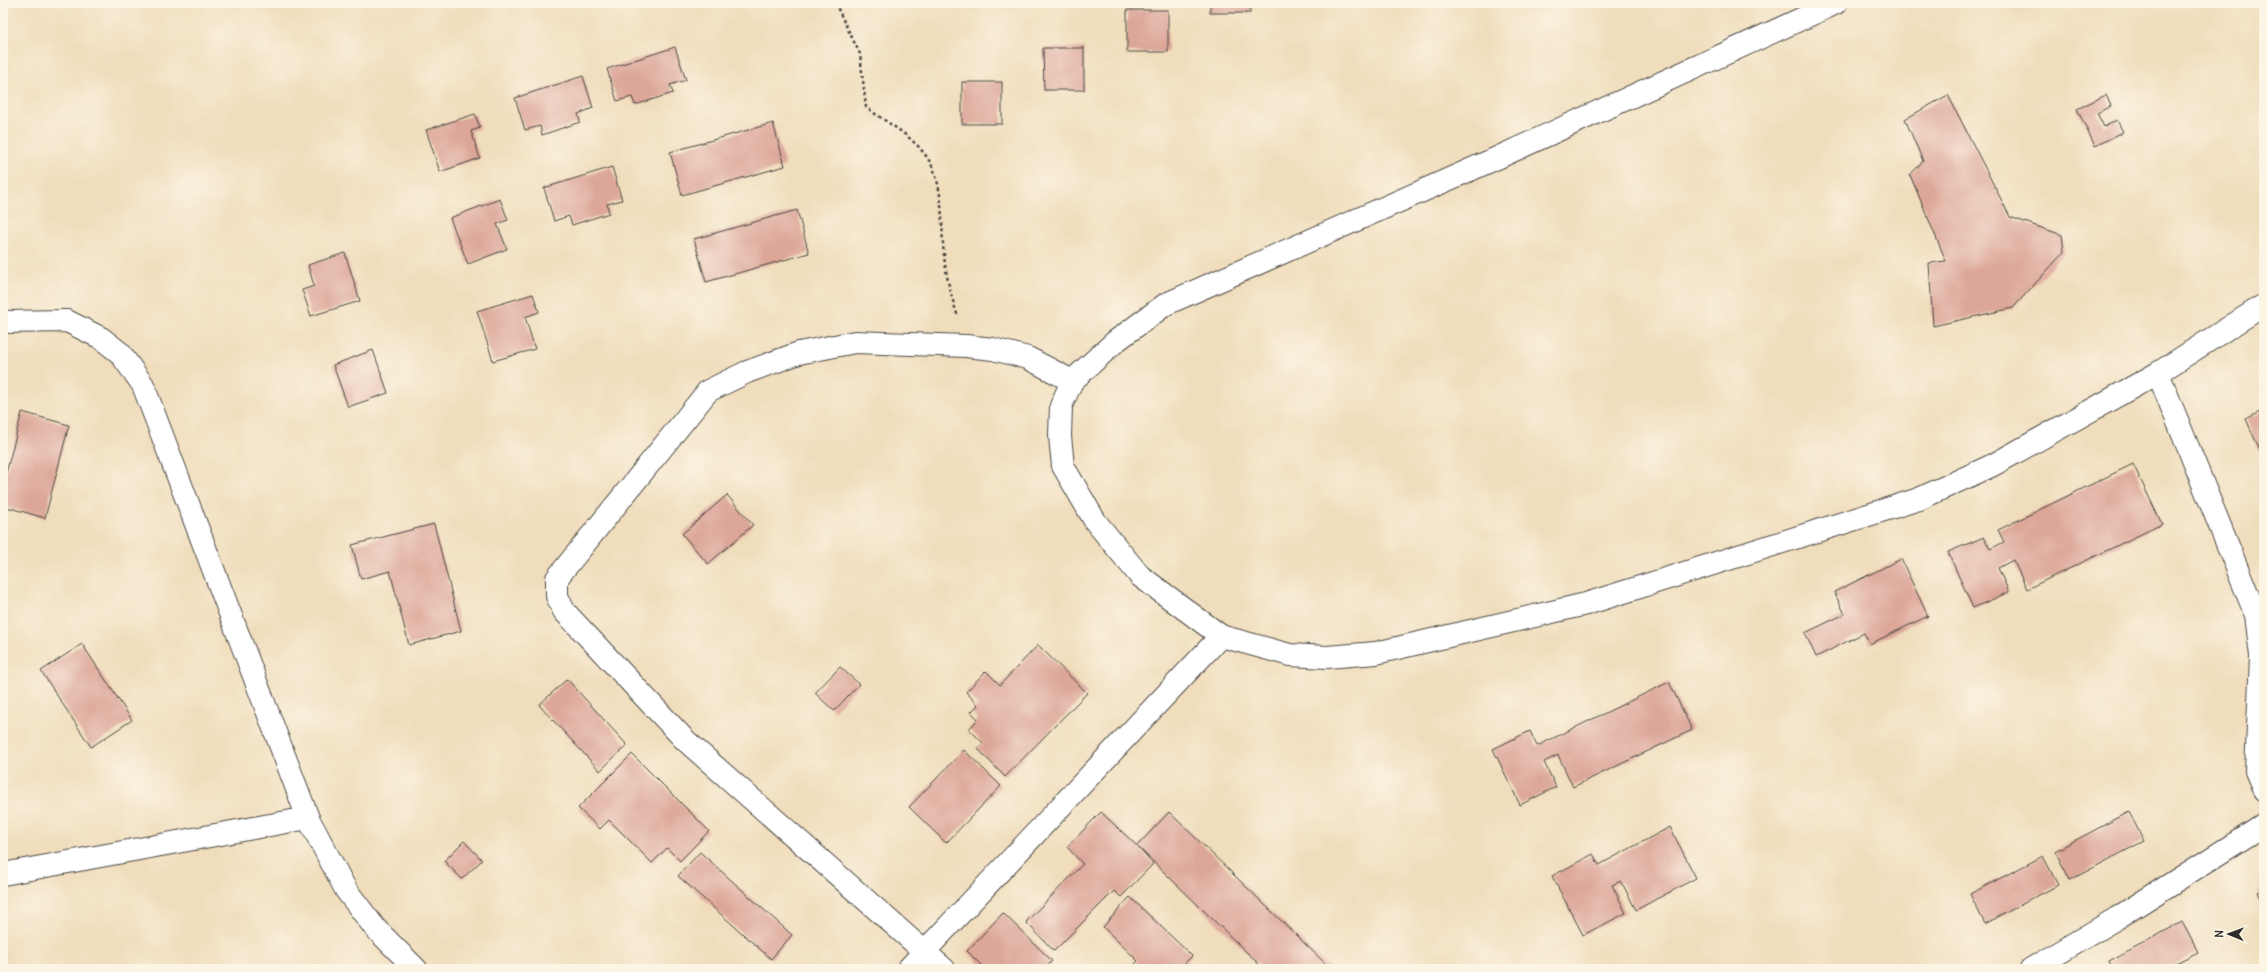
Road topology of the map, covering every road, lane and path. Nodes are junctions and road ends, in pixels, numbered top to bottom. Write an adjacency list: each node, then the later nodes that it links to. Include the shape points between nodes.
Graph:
1 (835, 3): 5 (path, via 860,54 866,107 905,133 924,152 935,169 948,287)
2 (1836, 3): 7 (street, via 1533,142 1166,304 1116,341)
3 (2264, 305): 6 (street)
4 (3, 322): 10 (street, via 67,321 101,338 120,353 144,385)
5 (966, 346): 7 (street, via 1028,358); 13 (street, via 855,342 799,353 747,372 708,391 557,578 557,596 564,611 685,740)
6 (2158, 373): 8 (street, via 1993,465 1919,499 1586,604 1376,653 1327,657 1290,655); 9 (street, via 2256,615 2261,656 2256,771)
7 (1072, 381): 8 (street, via 1062,406 1060,436 1063,466 1095,521 1140,576)
8 (1221, 636): 13 (street)
9 (2264, 790)
10 (308, 818): 12 (street); 14 (street, via 346,890 375,928)
11 (2264, 826): 17 (street)
12 (3, 874)
13 (926, 952): 15 (street); 16 (street)
14 (416, 969)
15 (908, 969)
16 (944, 969)
17 (2031, 969)

